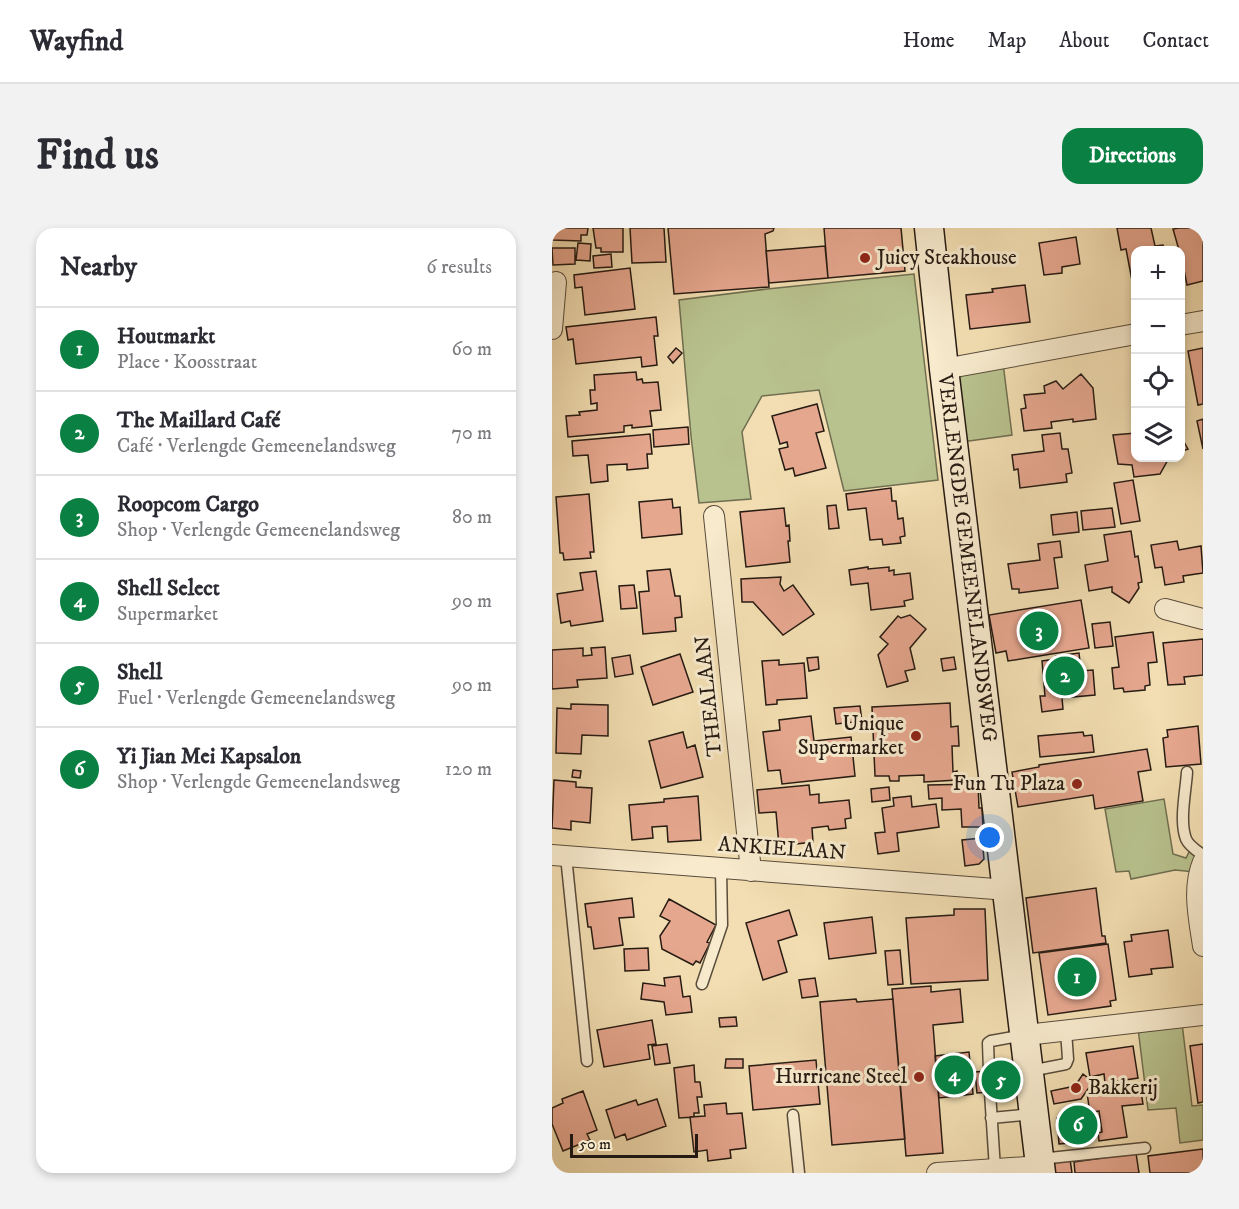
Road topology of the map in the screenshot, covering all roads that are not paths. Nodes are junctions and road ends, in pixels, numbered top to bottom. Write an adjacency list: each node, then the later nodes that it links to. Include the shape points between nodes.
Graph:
1 (929, 228): 7 (street, VERLENGDE GEMEENELANDSWEG)
2 (556, 282): 5 (street)
3 (1203, 321): 4 (street)
4 (1185, 324)
5 (552, 329)
6 (1131, 335): 7 (street)
7 (944, 369): 17 (street, VERLENGDE GEMEENELANDSWEG)
8 (714, 516): 16 (street, THEALAAN)
9 (1165, 609): 10 (street)
10 (1203, 619)
11 (1187, 772): 12 (lane, via 1183,825 1189,845)
12 (1203, 855)
13 (559, 856): 15 (street, ANKIELAAN); 23 (lane)
14 (1203, 861): 18 (street, via 1197,908)
15 (721, 869): 16 (street, ANKIELAAN); 19 (lane, via 722,925)
16 (751, 871): 17 (street, ANKIELAAN)
17 (1008, 890): 22 (street, VERLENGDE GEMEENELANDSWEG)
18 (1203, 946)
19 (702, 984)
20 (1203, 1015): 21 (street)
21 (1066, 1030): 22 (street); 25 (lane, via 1066,1064)
22 (1026, 1035): 24 (lane, via 988,1043); 25 (street, VERLENGDE GEMEENELANDSWEG)
23 (588, 1061)
24 (989, 1071)
25 (1030, 1071): 27 (street, VERLENGDE GEMEENELANDSWEG)
26 (990, 1092): 29 (lane)
27 (1035, 1113): 29 (lane); 31 (street, VERLENGDE GEMEENELANDSWEG)
28 (793, 1115): 33 (lane)
29 (992, 1118): 32 (lane)
30 (1145, 1148): 31 (lane)
31 (1041, 1166): 32 (street)
32 (995, 1169): 34 (street)
33 (799, 1173)
34 (937, 1173)

